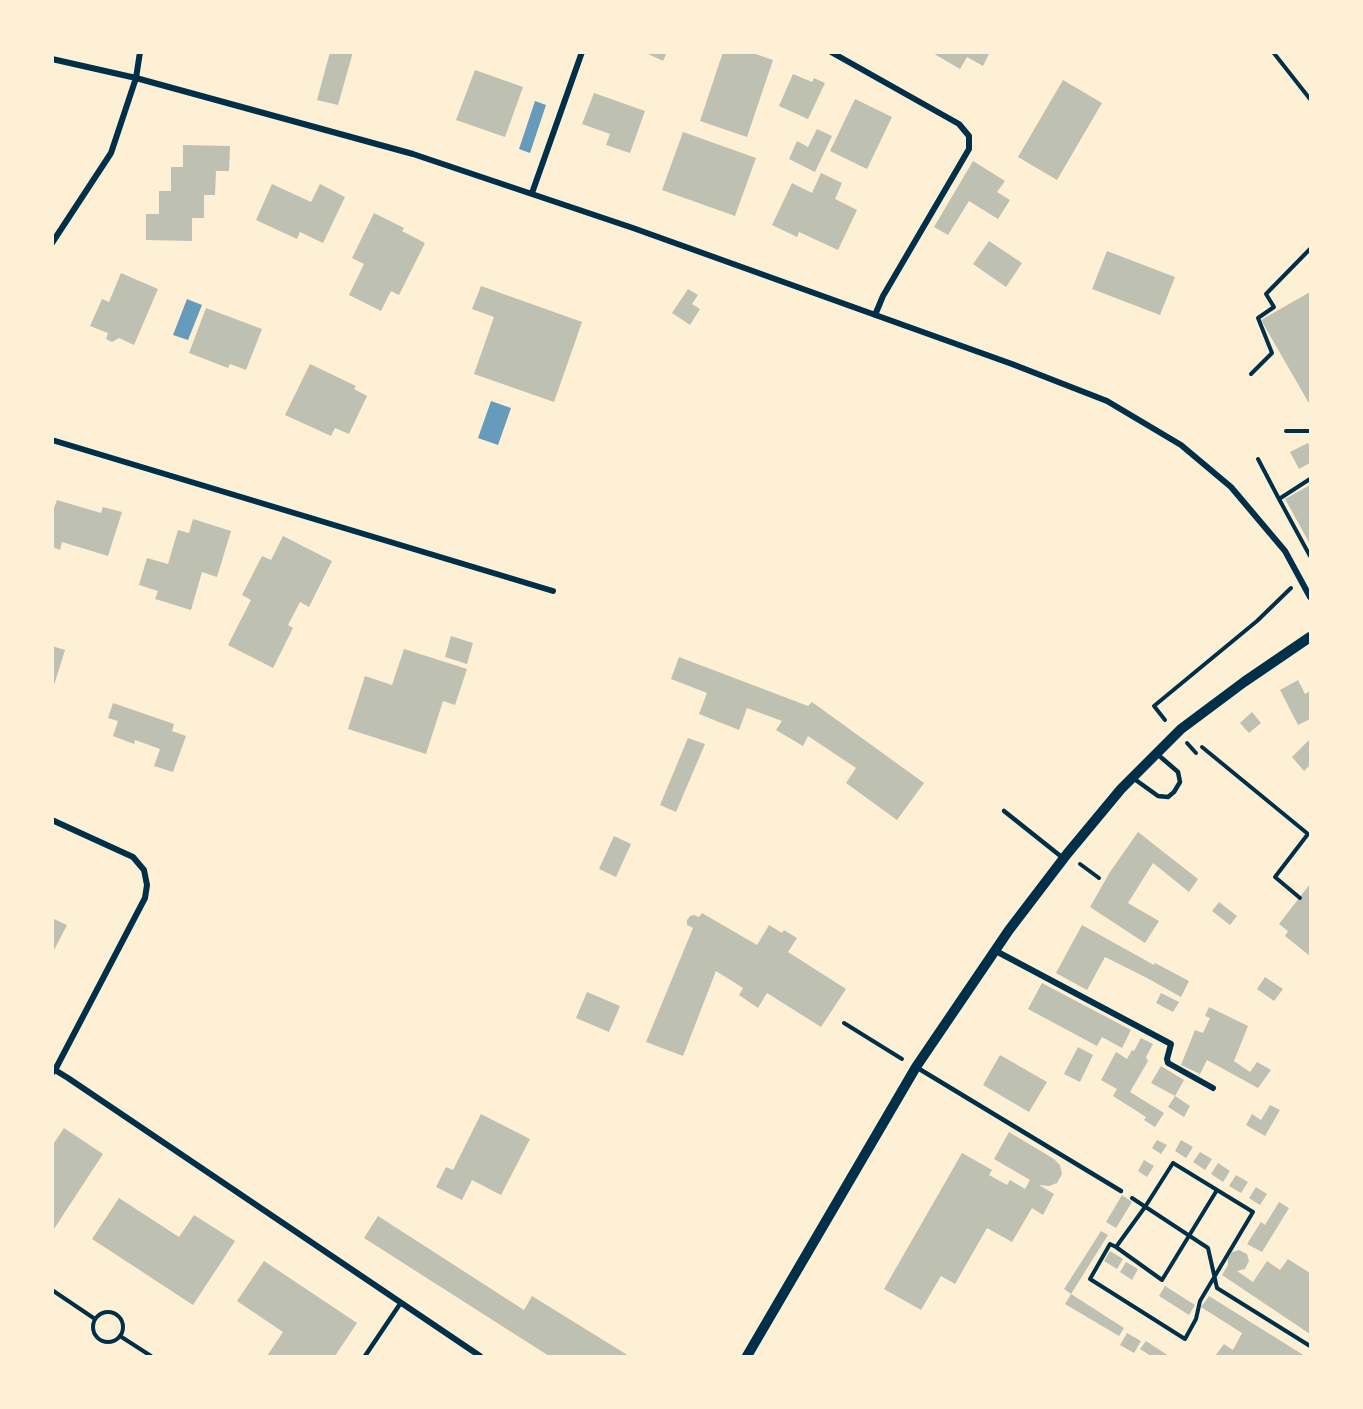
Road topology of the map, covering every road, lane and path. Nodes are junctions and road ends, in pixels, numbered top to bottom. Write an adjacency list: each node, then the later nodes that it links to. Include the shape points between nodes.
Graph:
1 (140, 52): 6 (street)
2 (582, 52): 8 (street)
3 (831, 52): 11 (street, via 959,124 969,136 969,148)
4 (1273, 52): 7 (path)
5 (52, 59): 6 (street)
6 (136, 78): 8 (street, via 413,154); 9 (street, via 111,153)
7 (1311, 99)
8 (531, 193): 11 (street)
9 (52, 243)
10 (1311, 249): 12 (path, via 1266,294 1274,307 1258,318 1272,353)
11 (875, 315): 20 (street, via 1107,401 1180,446 1231,487 1285,551)
12 (1251, 374)
13 (1286, 431): 14 (path)
14 (1311, 431)
15 (52, 440): 21 (street)
16 (1258, 459): 18 (path)
17 (1311, 479): 18 (path)
18 (1279, 499): 19 (path)
19 (1311, 556)
20 (1301, 578): 22 (street); 24 (path, via 1257,621 1154,706)
21 (552, 591)
22 (1311, 597)
23 (1311, 637): 26 (street, via 1181,729)
24 (1166, 720)
25 (1202, 747): 32 (path, via 1308,834 1275,877)
26 (1156, 753): 27 (street); 27 (lane, via 1178,772 1180,782 1174,792 1168,797 1158,796)
27 (1133, 777): 30 (street)
28 (1004, 811): 30 (lane)
29 (52, 820): 36 (street, via 133,857 144,870 147,885 145,898)
30 (1066, 857): 31 (path); 33 (street)
31 (1099, 878)
32 (1300, 898)
33 (994, 950): 35 (street); 37 (street, via 1171,1044 1168,1063)
34 (844, 1023): 35 (path)
35 (916, 1067): 39 (lane); 52 (street)
36 (54, 1072): 45 (street)
37 (1213, 1088)
38 (1217, 1190): 40 (path, via 1173,1163); 41 (path); 43 (path, via 1253,1212)
39 (1121, 1191): 40 (path)
40 (1145, 1207): 41 (path); 42 (path)
41 (1190, 1236): 42 (path, via 1162,1280); 43 (path, via 1208,1248)
42 (1116, 1247): 43 (path, via 1110,1244 1090,1279 1185,1339)
43 (1215, 1276): 48 (path, via 1217,1288)
44 (52, 1290): 46 (path)
45 (400, 1304): 50 (lane); 51 (street)
46 (95, 1319): 47 (path, via 93,1329 101,1341 111,1342); 47 (path, via 107,1311 117,1314 124,1327)
47 (120, 1336): 49 (path)
48 (1311, 1346)
49 (152, 1356)
50 (365, 1356)
51 (480, 1356)
52 (747, 1356)

